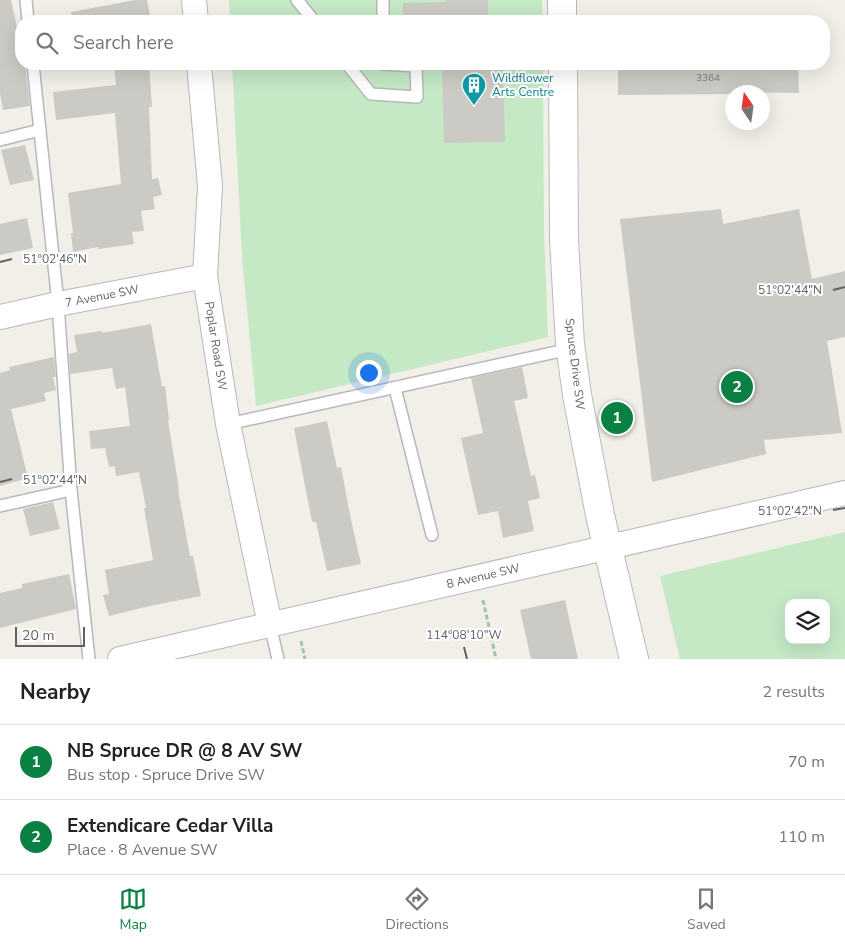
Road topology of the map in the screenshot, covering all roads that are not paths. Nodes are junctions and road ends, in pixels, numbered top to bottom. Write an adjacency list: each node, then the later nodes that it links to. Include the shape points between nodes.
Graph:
1 (26, 0): 6 (lane)
2 (194, 0): 7 (street)
3 (297, 0): 8 (lane)
4 (383, 0): 9 (lane)
5 (562, 0): 10 (street)
6 (27, 15)
7 (195, 15)
8 (309, 15)
9 (383, 15)
10 (562, 15)
11 (34, 70): 16 (lane)
12 (200, 70): 18 (street, Poplar Road SW, via 210,186)
13 (352, 70): 14 (lane, via 371,94 417,97)
14 (416, 70)
15 (563, 70): 21 (street, Spruce Drive SW, via 564,240)
16 (40, 130): 17 (lane); 19 (lane)
17 (0, 140)
18 (205, 276): 19 (street, 7 Avenue SW); 23 (street, Poplar Road SW)
19 (58, 304): 20 (street, 7 Avenue SW); 24 (lane)
20 (0, 317)
21 (571, 349): 22 (lane); 28 (street, Spruce Drive SW, via 577,396)
22 (395, 388): 23 (lane); 27 (lane)
23 (228, 424): 29 (street, Poplar Road SW)
24 (72, 490): 26 (lane); 30 (lane)
25 (845, 492): 28 (street, 8 Avenue SW)
26 (0, 506)
27 (432, 535)
28 (608, 548): 29 (street, 8 Avenue SW); 33 (street, Spruce Drive SW)
29 (270, 625): 31 (street, 8 Avenue SW); 32 (lane)
30 (89, 659)
31 (120, 659)
32 (278, 659)
33 (634, 659)

